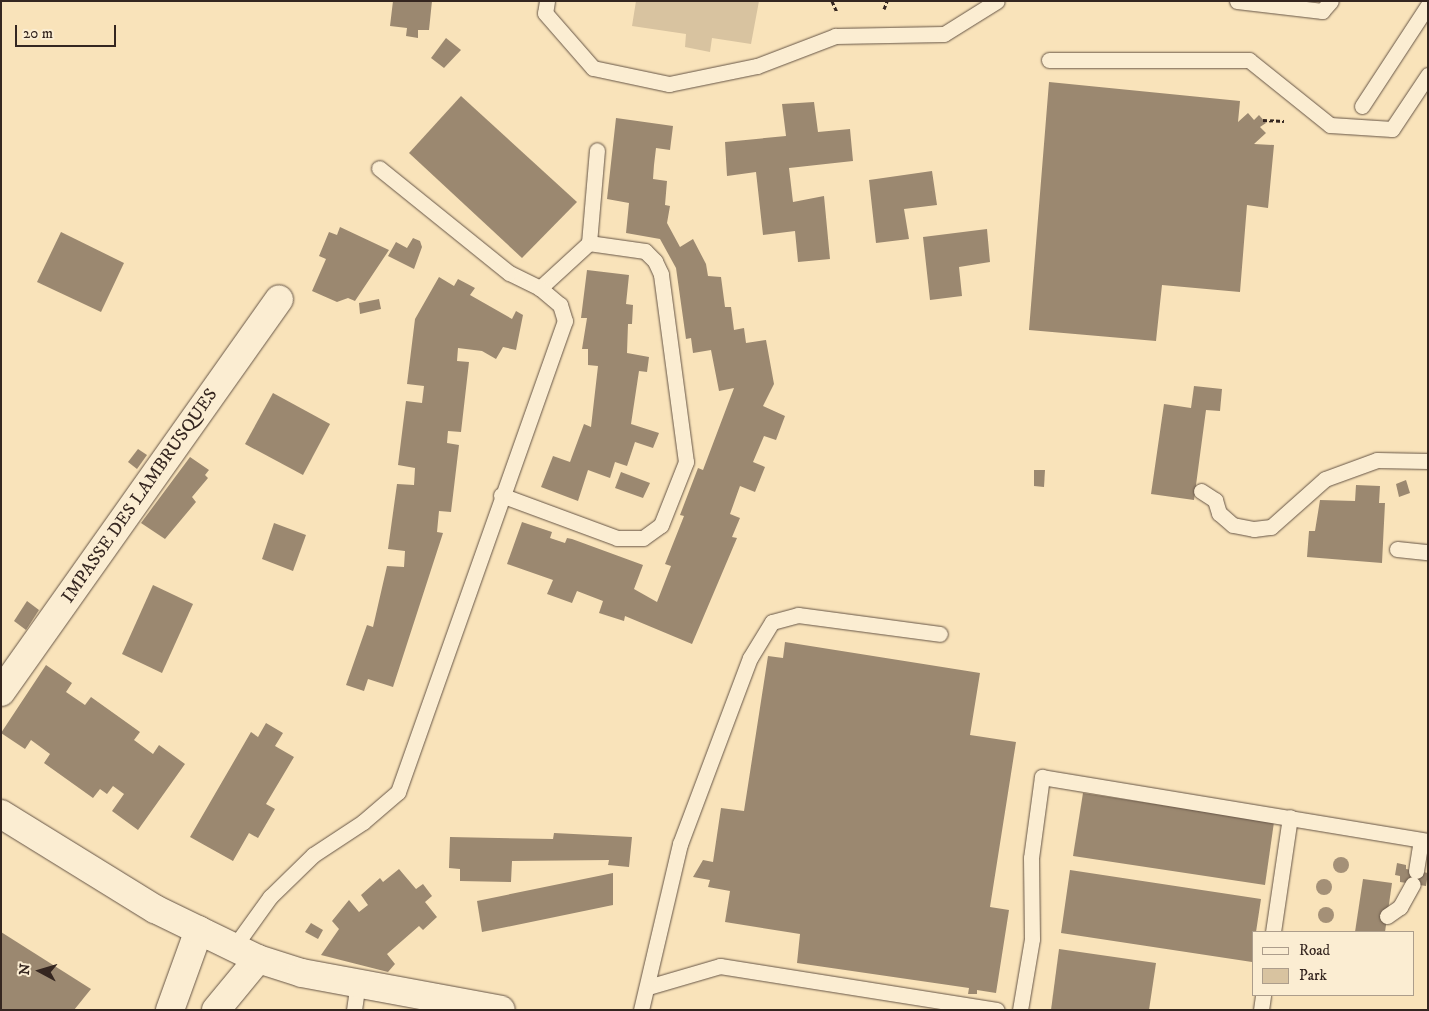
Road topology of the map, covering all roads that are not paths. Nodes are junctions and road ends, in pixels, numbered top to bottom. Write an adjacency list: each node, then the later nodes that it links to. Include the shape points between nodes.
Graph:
1 (547, 1): 2 (lane, via 545,13 593,68 669,84 757,66 835,36 944,34)
2 (997, 1)
3 (1237, 1): 4 (lane, via 1322,11)
4 (1331, 1)
5 (1428, 5): 8 (lane)
6 (1049, 60): 7 (lane, via 1250,60 1330,125 1392,129)
7 (1428, 76)
8 (1362, 106)
9 (597, 150): 11 (lane)
10 (379, 168): 12 (lane, via 509,273)
11 (588, 243): 12 (lane); 16 (lane, via 645,251 658,267 686,462 661,525 643,538 617,538)
12 (540, 288): 16 (lane, via 560,305 565,320)
13 (279, 299): 20 (street, IMPASSE DES LAMBRUSQUES)
14 (1428, 461): 15 (lane, via 1377,460 1325,479 1271,527 1254,529 1233,525 1219,513 1215,500)
15 (1201, 491)
16 (501, 495): 27 (lane, via 398,792 363,822 313,854 270,897)
17 (1397, 549): 18 (lane)
18 (1428, 552)
19 (940, 634): 29 (lane, via 798,615 772,622 750,658 680,844)
20 (1, 692)
21 (1, 814): 25 (street, via 155,909)
22 (1290, 818): 23 (lane); 26 (lane); 37 (lane, via 1042,778 1031,858 1032,939)
23 (1424, 840): 24 (lane, via 1415,877 1400,907)
24 (1388, 916)
25 (199, 930): 27 (street); 31 (street)
26 (1273, 931)
27 (246, 953): 28 (street, via 302,973); 32 (street)
28 (358, 983): 33 (lane); 34 (street)
29 (648, 987): 35 (lane); 36 (lane, via 720,966)
30 (1263, 996): 38 (lane)
31 (170, 1010)
32 (216, 1010)
33 (354, 1010)
34 (500, 1010)
35 (641, 1010)
36 (997, 1010)
37 (1020, 1010)
38 (1261, 1010)

